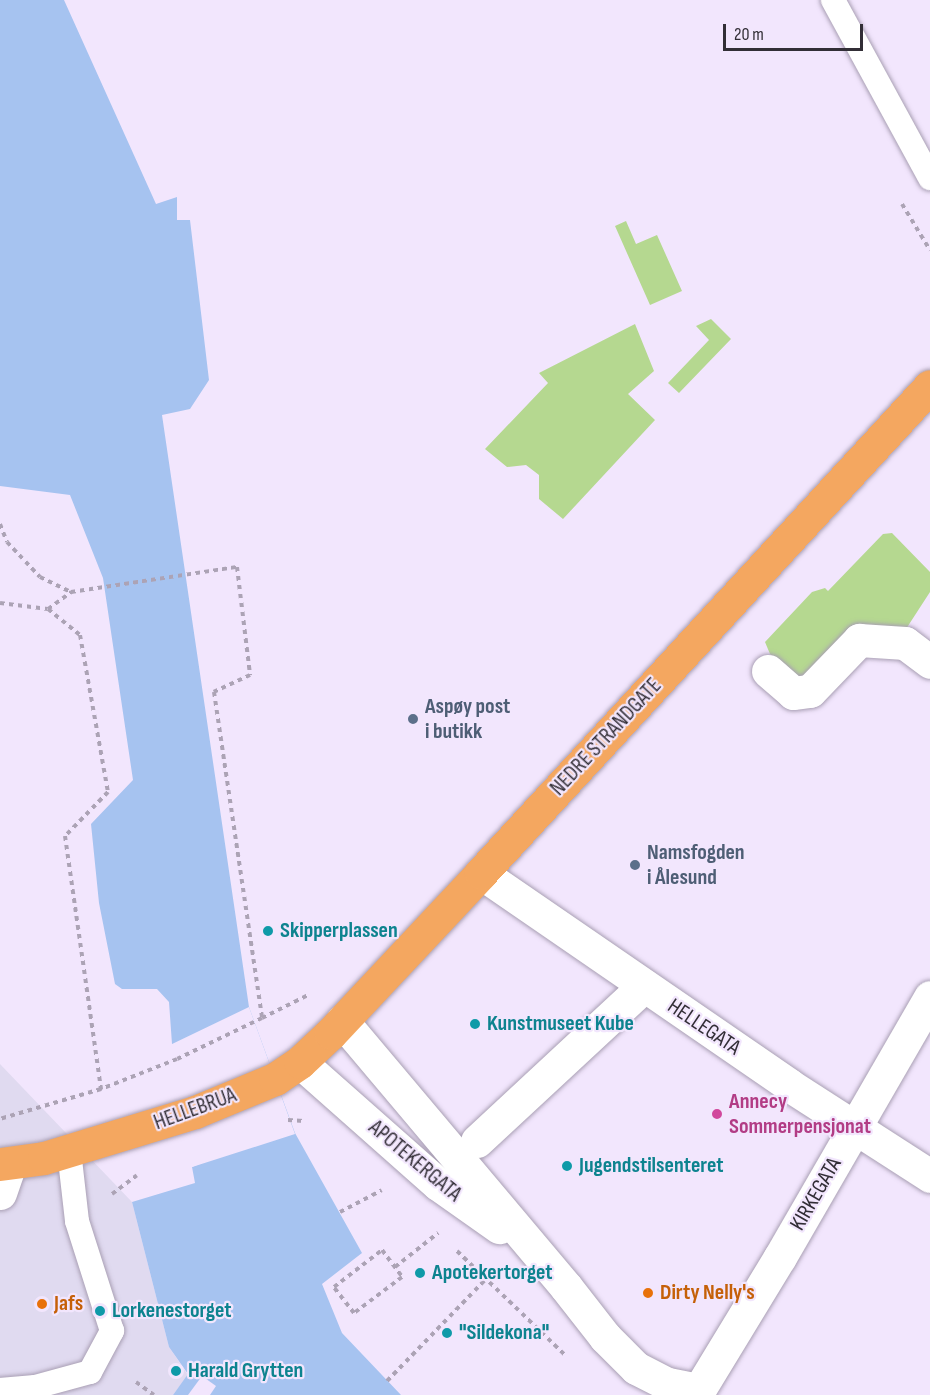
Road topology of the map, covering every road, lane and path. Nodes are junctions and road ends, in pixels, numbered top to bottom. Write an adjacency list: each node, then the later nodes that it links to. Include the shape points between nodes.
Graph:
1 (833, 0): 2 (lane)
2 (930, 178)
3 (930, 386): 10 (highway, NEDRE STRANDGATE)
4 (0, 524): 5 (path, via 7,542 40,577)
5 (71, 592): 7 (path); 15 (path, via 237,567 250,675 214,692 262,1018 177,1059)
6 (0, 603): 7 (path)
7 (48, 609): 15 (path, via 80,635 108,792 65,836)
8 (930, 662): 9 (street, via 905,643 859,640 810,691 793,693)
9 (768, 671)
10 (481, 873): 11 (street, HELLEGATA); 13 (highway, NEDRE STRANDGATE)
11 (644, 986): 19 (street, HELLEGATA); 20 (street)
12 (930, 997): 19 (street, KIRKEGATA)
13 (342, 1021): 14 (highway, NEDRE STRANDGATE); 32 (street, APOTEKERGATA)
14 (287, 1071): 21 (highway, HELLEBRUA, via 195,1112); 32 (street, APOTEKERGATA)
15 (101, 1089): 16 (path)
16 (0, 1119)
17 (279, 1123): 18 (path, via 296,1120)
18 (312, 1125)
19 (855, 1127): 24 (street, HELLEGATA); 39 (street, KIRKEGATA)
20 (477, 1141)
21 (69, 1150): 23 (highway, HELLEBRUA); 38 (lane, via 77,1221 112,1331 90,1372 35,1387)
22 (144, 1170): 26 (path)
23 (3, 1174)
24 (930, 1176)
25 (385, 1188): 27 (path)
26 (110, 1195)
27 (340, 1212)
28 (431, 1226): 29 (path)
29 (439, 1233): 30 (path); 33 (path)
30 (446, 1240)
31 (454, 1248): 34 (path)
32 (536, 1253): 35 (street, APOTEKERGATA)
33 (395, 1267): 33 (path, via 382,1251 334,1287 354,1314 402,1277)
34 (486, 1279): 35 (path, via 559,1352 579,1361); 36 (path)
35 (605, 1337): 39 (street, APOTEKERGATA, via 636,1368 668,1384)
36 (387, 1381)
37 (136, 1382): 40 (path)
38 (0, 1390)
39 (699, 1392)
40 (154, 1395)

